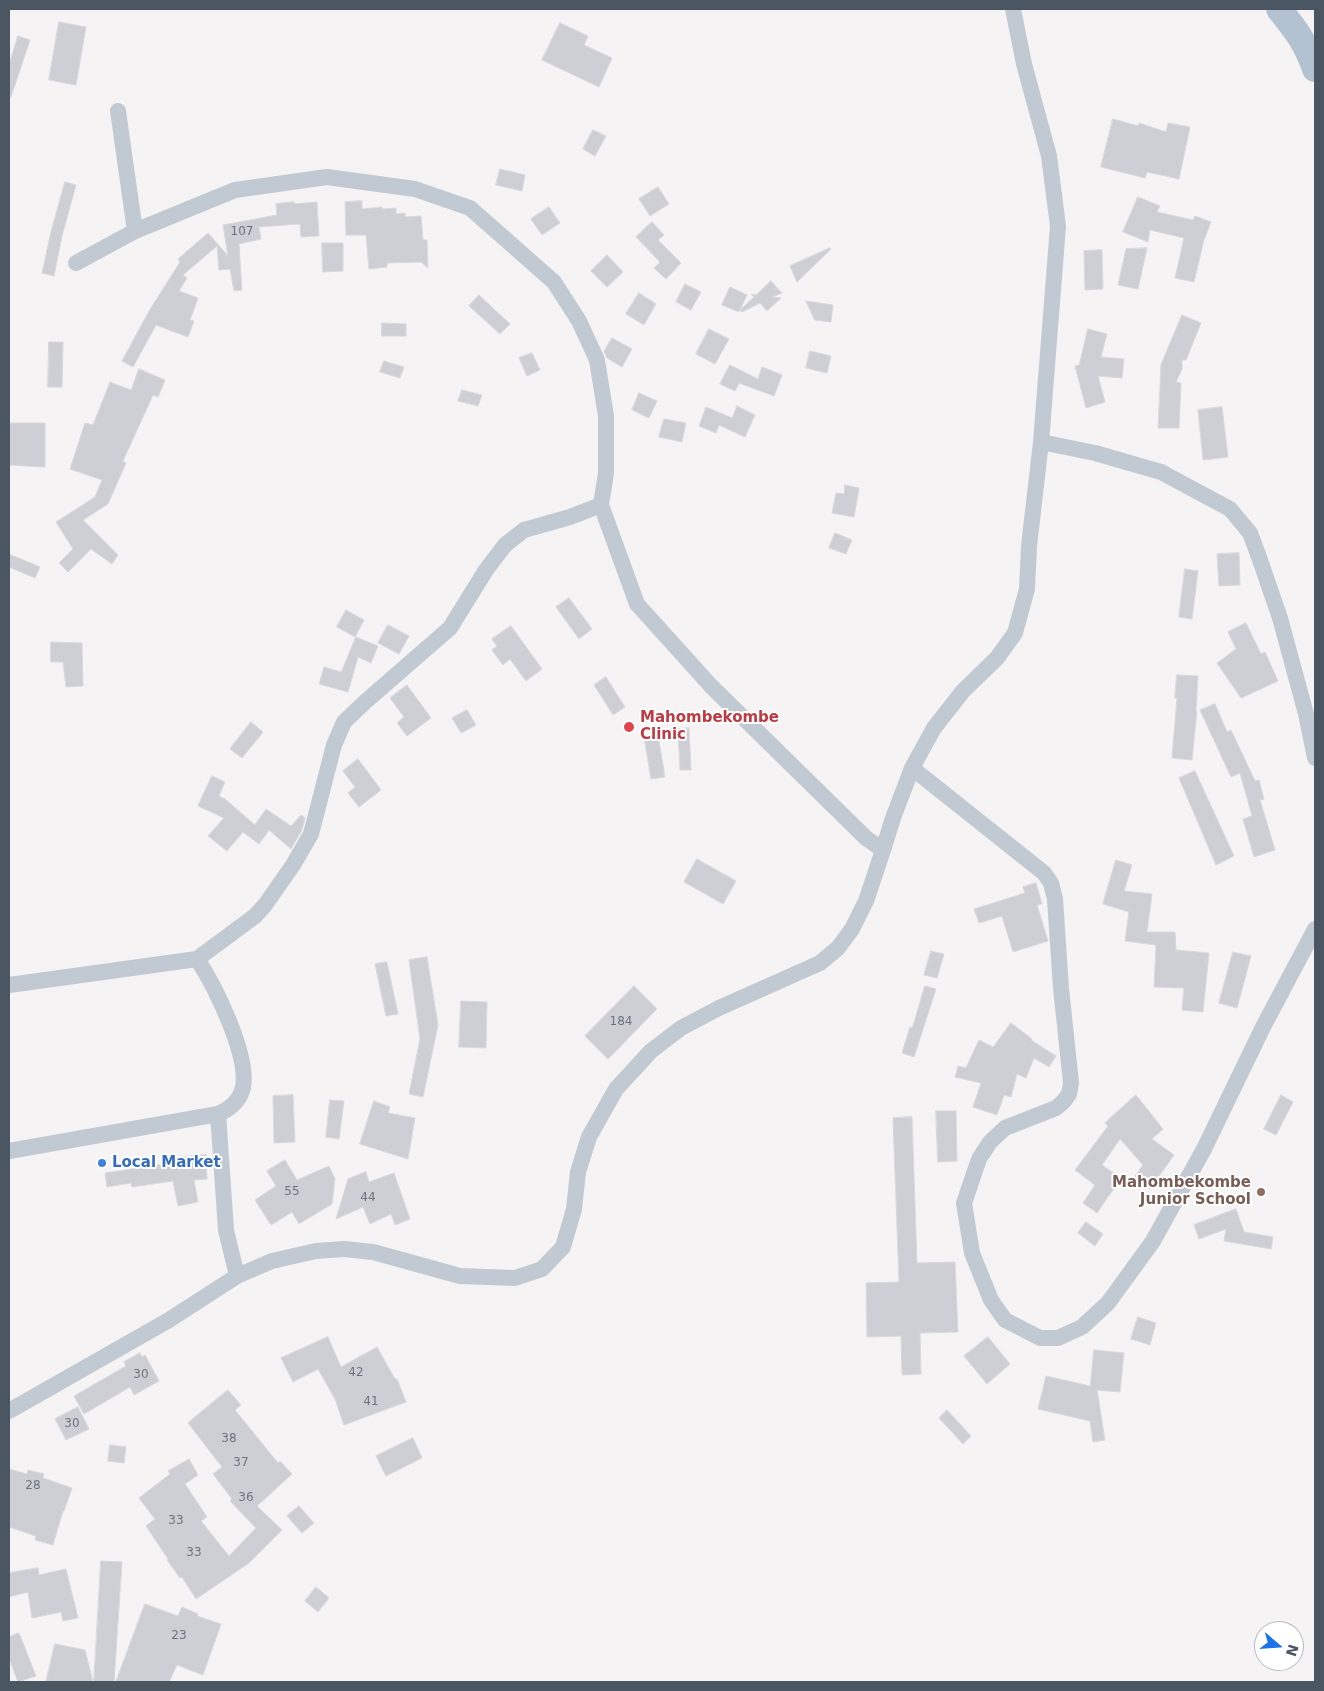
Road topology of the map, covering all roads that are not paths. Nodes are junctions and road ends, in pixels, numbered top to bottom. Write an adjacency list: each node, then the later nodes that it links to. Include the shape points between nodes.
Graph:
1 (1013, 9): 7 (street, via 1049,156 1058,226)
2 (1279, 9): 3 (main road, via 1300,34)
3 (1315, 69)
4 (118, 111): 5 (street)
5 (135, 231): 6 (street); 8 (street, via 235,190 327,177 415,189 470,208 554,282 579,321 597,360 606,416 606,473)
6 (76, 263)
7 (1041, 442): 9 (street, via 1161,472 1230,509 1250,533 1280,618); 10 (street, via 1027,589 1015,633 997,658 963,692 934,728)
8 (600, 505): 11 (street, via 637,604 711,686 866,838); 13 (street, via 524,530 505,545 450,628 344,722 334,745 311,834 294,864 255,916)
9 (1315, 758)
10 (912, 768): 11 (street); 12 (street, via 1044,873 1055,898 1071,1083 1069,1094 1056,1108 1005,1128 990,1142 979,1159 964,1203 972,1253 991,1300 1005,1320 1040,1338 1058,1338 1082,1327 1108,1303 1152,1241 1204,1149)
11 (883, 850): 17 (street, via 866,901 838,948 820,963 681,1028 650,1051 616,1089 589,1137 578,1172 574,1209 563,1247 542,1269 515,1278 460,1276 373,1252 344,1249 316,1250 272,1261)
12 (1315, 929)
13 (197, 959): 14 (street); 15 (street, via 211,980 229,1022 244,1071 243,1089 237,1101)
14 (9, 985)
15 (218, 1114): 16 (street); 17 (street, via 226,1230)
16 (9, 1151)
17 (237, 1276): 18 (street, via 169,1320)
18 (9, 1411)

